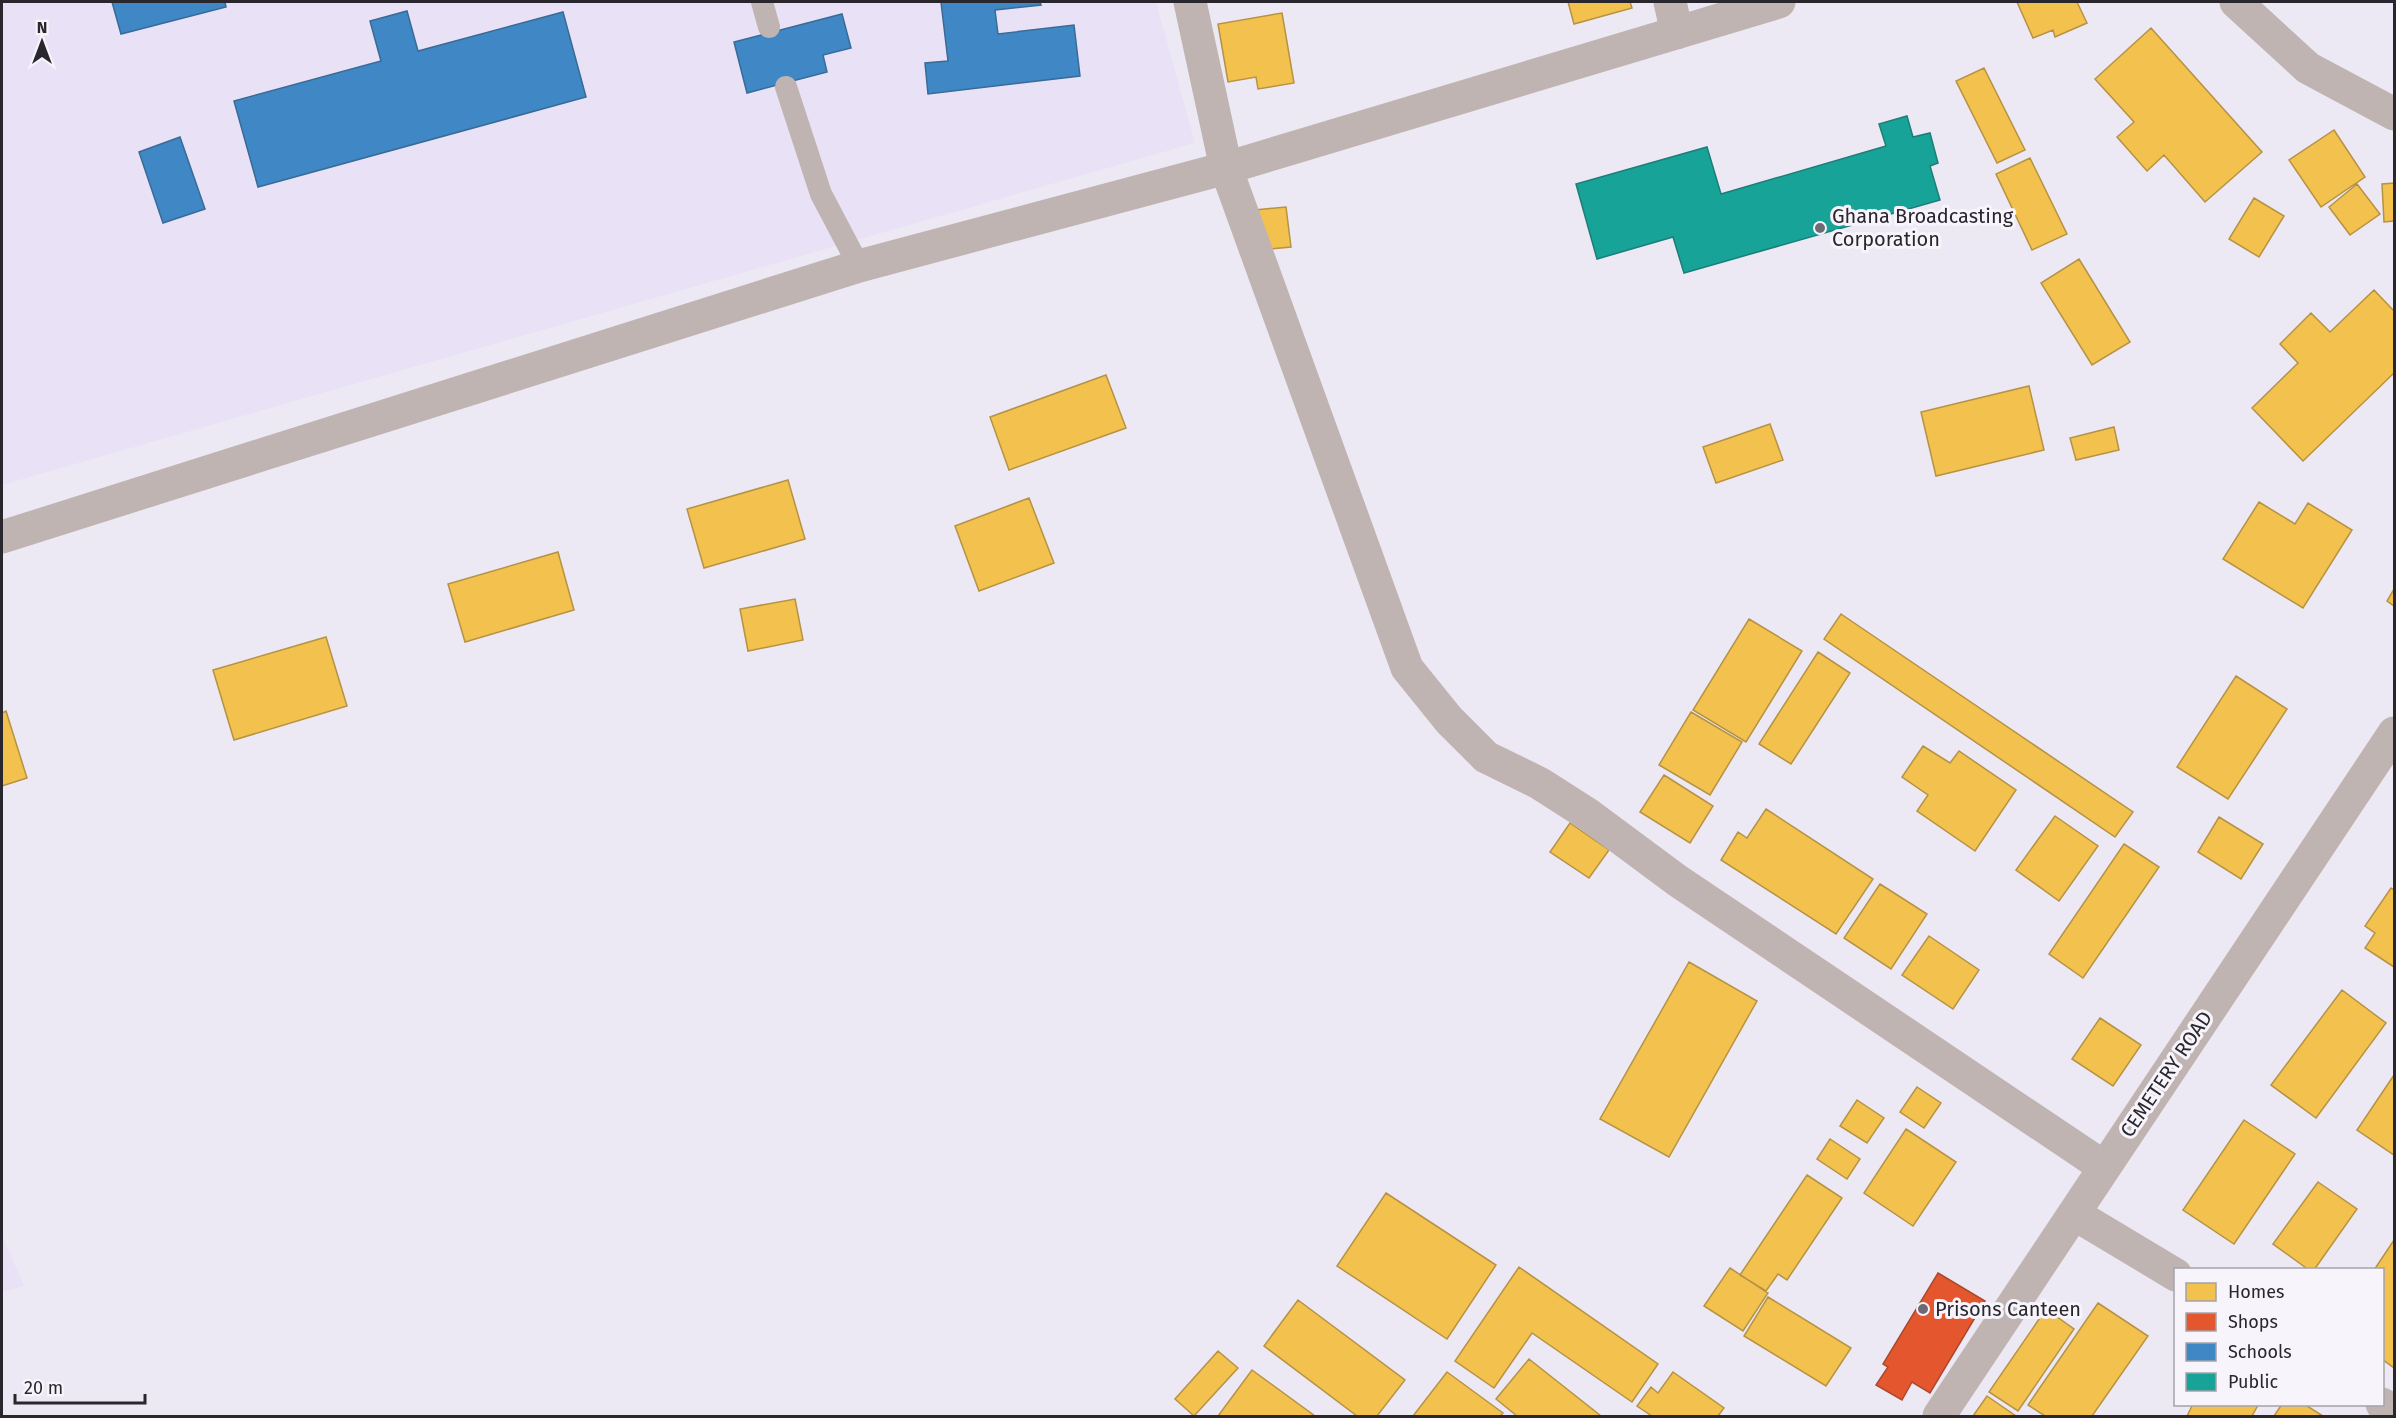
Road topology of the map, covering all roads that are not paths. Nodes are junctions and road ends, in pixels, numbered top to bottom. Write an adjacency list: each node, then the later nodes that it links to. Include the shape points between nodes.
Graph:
1 (762, 2): 6 (lane)
2 (1190, 2): 10 (street)
3 (1670, 2): 7 (street)
4 (1779, 2): 7 (street)
5 (2236, 2): 9 (street, via 2308,68)
6 (769, 27)
7 (1677, 33): 10 (street)
8 (786, 87): 11 (lane, via 821,194)
9 (2394, 114)
10 (1226, 168): 11 (street); 14 (street, via 1407,668 1449,720 1486,758 1539,783 1589,815 1678,881)
11 (858, 266): 12 (street)
12 (2, 537)
13 (2394, 733): 14 (street, CEMETERY ROAD)
14 (2104, 1167): 15 (street, CEMETERY ROAD)
15 (2076, 1215): 16 (street); 17 (street, CEMETERY ROAD)
16 (2174, 1274)
17 (1940, 1416)

